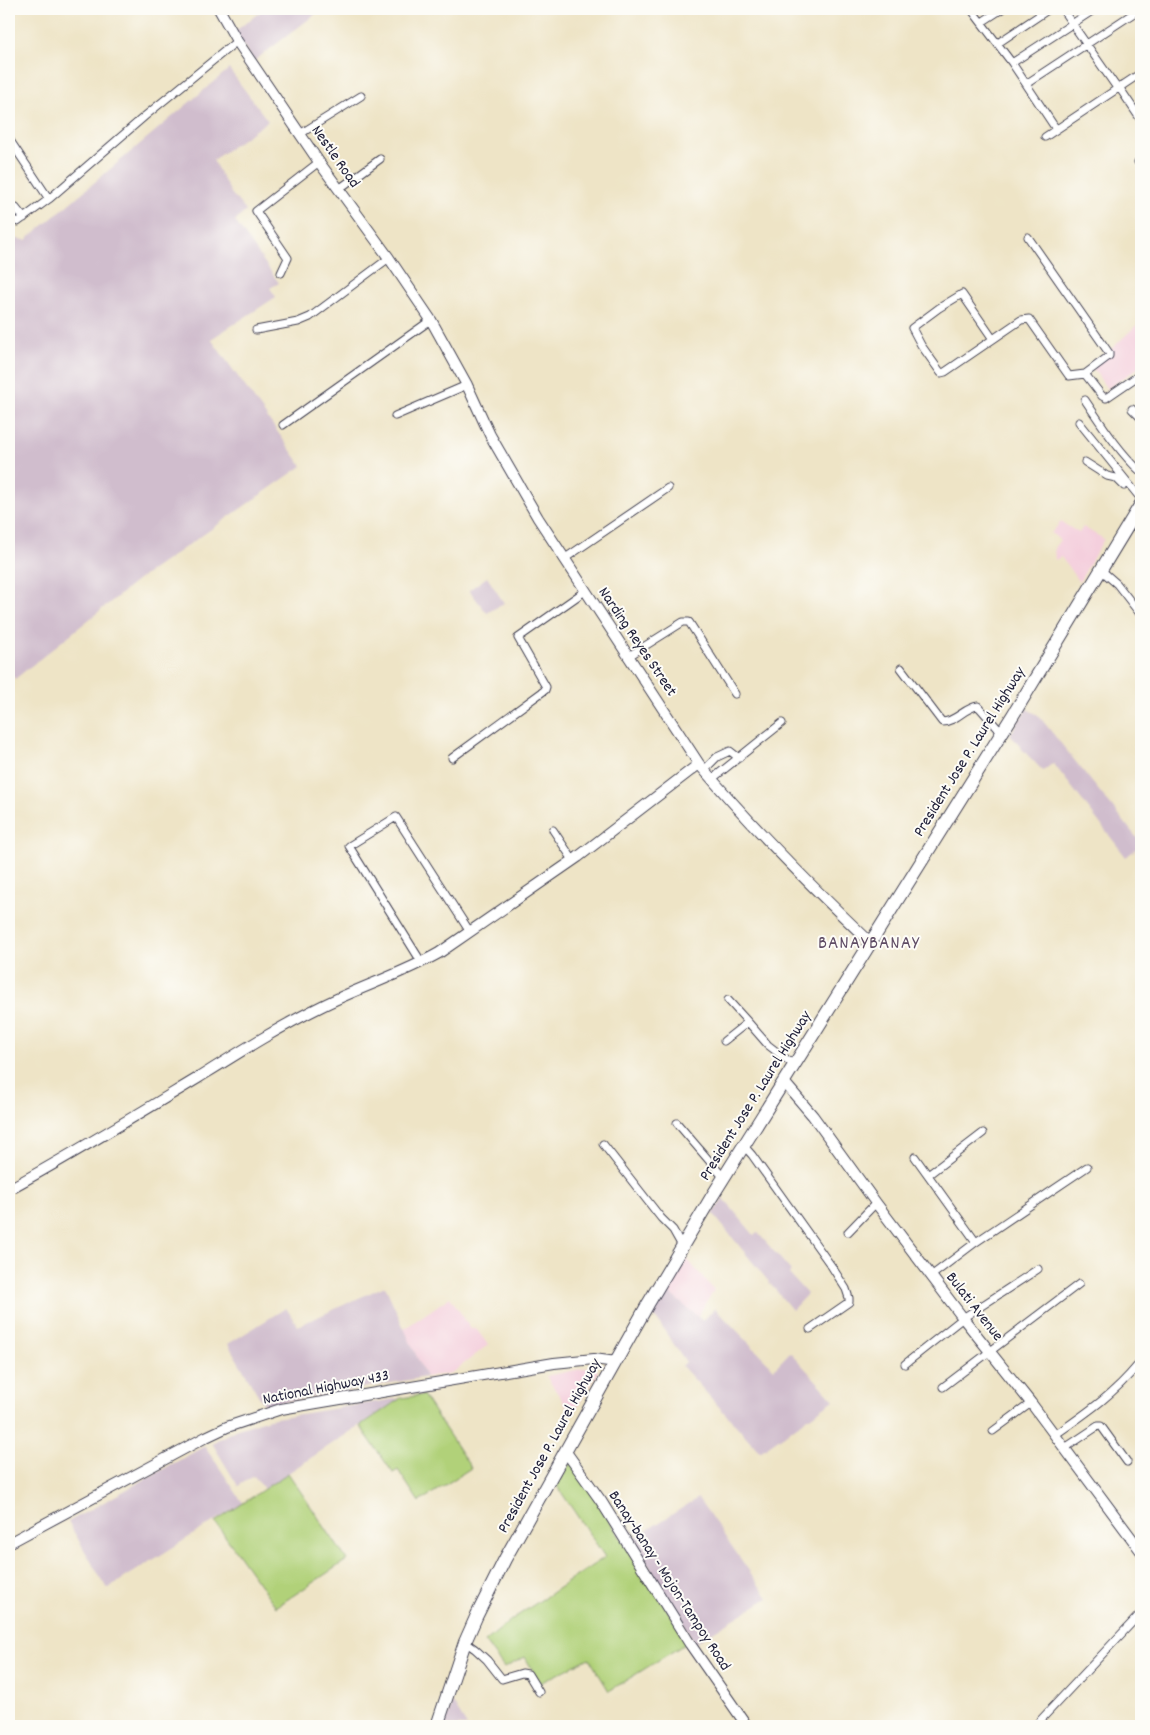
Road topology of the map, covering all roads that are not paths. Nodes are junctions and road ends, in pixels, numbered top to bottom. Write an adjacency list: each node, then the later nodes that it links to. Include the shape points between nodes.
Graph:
1 (219, 9): 10 (street, Nestle Road)
2 (972, 9): 8 (street)
3 (1002, 9): 8 (street)
4 (1049, 9): 11 (street)
5 (1062, 9): 9 (street)
6 (1095, 9): 9 (street)
7 (1140, 9): 12 (street)
8 (982, 22): 11 (street)
9 (1072, 24): 12 (street); 13 (street)
10 (237, 41): 20 (street, Nestle Road); 26 (street)
11 (998, 43): 13 (street)
12 (1086, 46): 15 (street); 16 (street)
13 (1012, 63): 15 (street)
14 (1141, 73): 16 (street)
15 (1026, 84): 19 (street)
16 (1118, 88): 18 (street); 19 (street)
17 (360, 96): 20 (street)
18 (1141, 120)
19 (1056, 129): 21 (street)
20 (300, 134): 24 (street, Nestle Road)
21 (1045, 137)
22 (9, 139): 26 (street)
23 (380, 160): 25 (street)
24 (318, 162): 25 (street, Nestle Road); 32 (street, via 256,211 288,258)
25 (339, 190): 31 (street, Nestle Road)
26 (49, 199): 29 (street)
27 (9, 212): 29 (street, via 16,208)
28 (9, 217): 29 (street, via 16,222)
29 (24, 218)
30 (1028, 237): 36 (street, via 1109,353)
31 (389, 258): 33 (street, Nestle Road); 34 (street, via 310,318)
32 (281, 273)
33 (431, 320): 38 (street, Narding Reyes Street); 44 (street)
34 (256, 330)
35 (993, 339): 35 (street, via 941,373 912,328 962,294); 36 (street, via 1021,320 1029,319 1067,374)
36 (1085, 374): 37 (street, via 1106,398)
37 (1141, 374)
38 (467, 385): 41 (street); 49 (street, Narding Reyes Street, via 490,435)
39 (1085, 400): 46 (street)
40 (1132, 409): 42 (street)
41 (395, 416)
42 (1141, 418)
43 (1079, 422): 48 (street)
44 (283, 425)
45 (1085, 462): 48 (street, via 1120,481)
46 (1141, 472)
47 (668, 488): 49 (street)
48 (1141, 503): 50 (highway, President Jose P. Laurel Highway)
49 (564, 558): 51 (street, Narding Reyes Street)
50 (1101, 570): 52 (street, via 1117,584); 57 (highway, President Jose P. Laurel Highway)
51 (585, 591): 53 (street, Narding Reyes Street); 58 (street, via 518,638 545,690)
52 (1141, 615)
53 (629, 656): 55 (street, via 683,622 690,622); 60 (street, Narding Reyes Street)
54 (901, 668): 57 (street, via 942,722 978,706)
55 (735, 694)
56 (782, 724): 59 (street)
57 (1001, 732): 65 (highway, President Jose P. Laurel Highway)
58 (452, 758)
59 (739, 758): 60 (street, via 730,751); 61 (street)
60 (702, 767): 61 (street, Narding Reyes Street); 63 (street)
61 (712, 780): 65 (street, Narding Reyes Street, via 802,876)
62 (553, 830): 63 (street)
63 (573, 860): 64 (street)
64 (470, 932): 66 (street); 66 (street, via 396,817 349,846)
65 (870, 942): 70 (highway, President Jose P. Laurel Highway)
66 (422, 963): 80 (street, via 322,1006)
67 (728, 1000): 68 (street)
68 (748, 1022): 69 (street); 70 (street)
69 (724, 1040)
70 (794, 1066): 71 (highway, President Jose P. Laurel Highway)
71 (784, 1082): 75 (highway, President Jose P. Laurel Highway); 81 (street, Bulati Avenue, via 813,1116)
72 (677, 1123): 79 (street)
73 (983, 1133): 78 (street)
74 (603, 1144): 84 (street, via 673,1230)
75 (744, 1146): 79 (highway, President Jose P. Laurel Highway); 89 (street, via 846,1289 849,1302)
76 (915, 1157): 78 (street)
77 (1087, 1167): 83 (street)
78 (928, 1175): 83 (street)
79 (724, 1178): 84 (highway, President Jose P. Laurel Highway)
80 (9, 1190)
81 (876, 1203): 82 (street); 86 (street, Bulati Avenue)
82 (848, 1232)
83 (976, 1242): 86 (street)
84 (682, 1246): 91 (highway, President Jose P. Laurel Highway)
85 (1038, 1269): 88 (street)
86 (931, 1276): 88 (street, Bulati Avenue)
87 (1079, 1284): 90 (street)
88 (963, 1318): 90 (street, Bulati Avenue); 92 (street)
89 (810, 1328)
90 (989, 1350): 94 (street); 95 (street, Bulati Avenue)
91 (616, 1362): 99 (highway, President Jose P. Laurel Highway); 101 (street, National Highway 433, via 594,1359 554,1363 266,1413 206,1437)
92 (905, 1364)
93 (1137, 1366): 97 (street, via 1110,1395)
94 (943, 1387)
95 (1032, 1403): 96 (street); 97 (street, Bulati Avenue)
96 (993, 1431)
97 (1055, 1435): 98 (street, Bulati Avenue)
98 (1065, 1448): 100 (street, via 1101,1426); 102 (street, Bulati Avenue)
99 (566, 1452): 104 (highway, President Jose P. Laurel Highway, via 505,1559); 107 (street, Banay-banay - Mojon-Tampoy Road)
100 (1126, 1462)
101 (9, 1543)
102 (1141, 1551)
103 (1141, 1613): 108 (street)
104 (465, 1642): 105 (street, via 487,1660 502,1679 528,1674); 106 (highway, President Jose P. Laurel Highway)
105 (539, 1692)
106 (436, 1726)
107 (747, 1726)
108 (1034, 1726)

